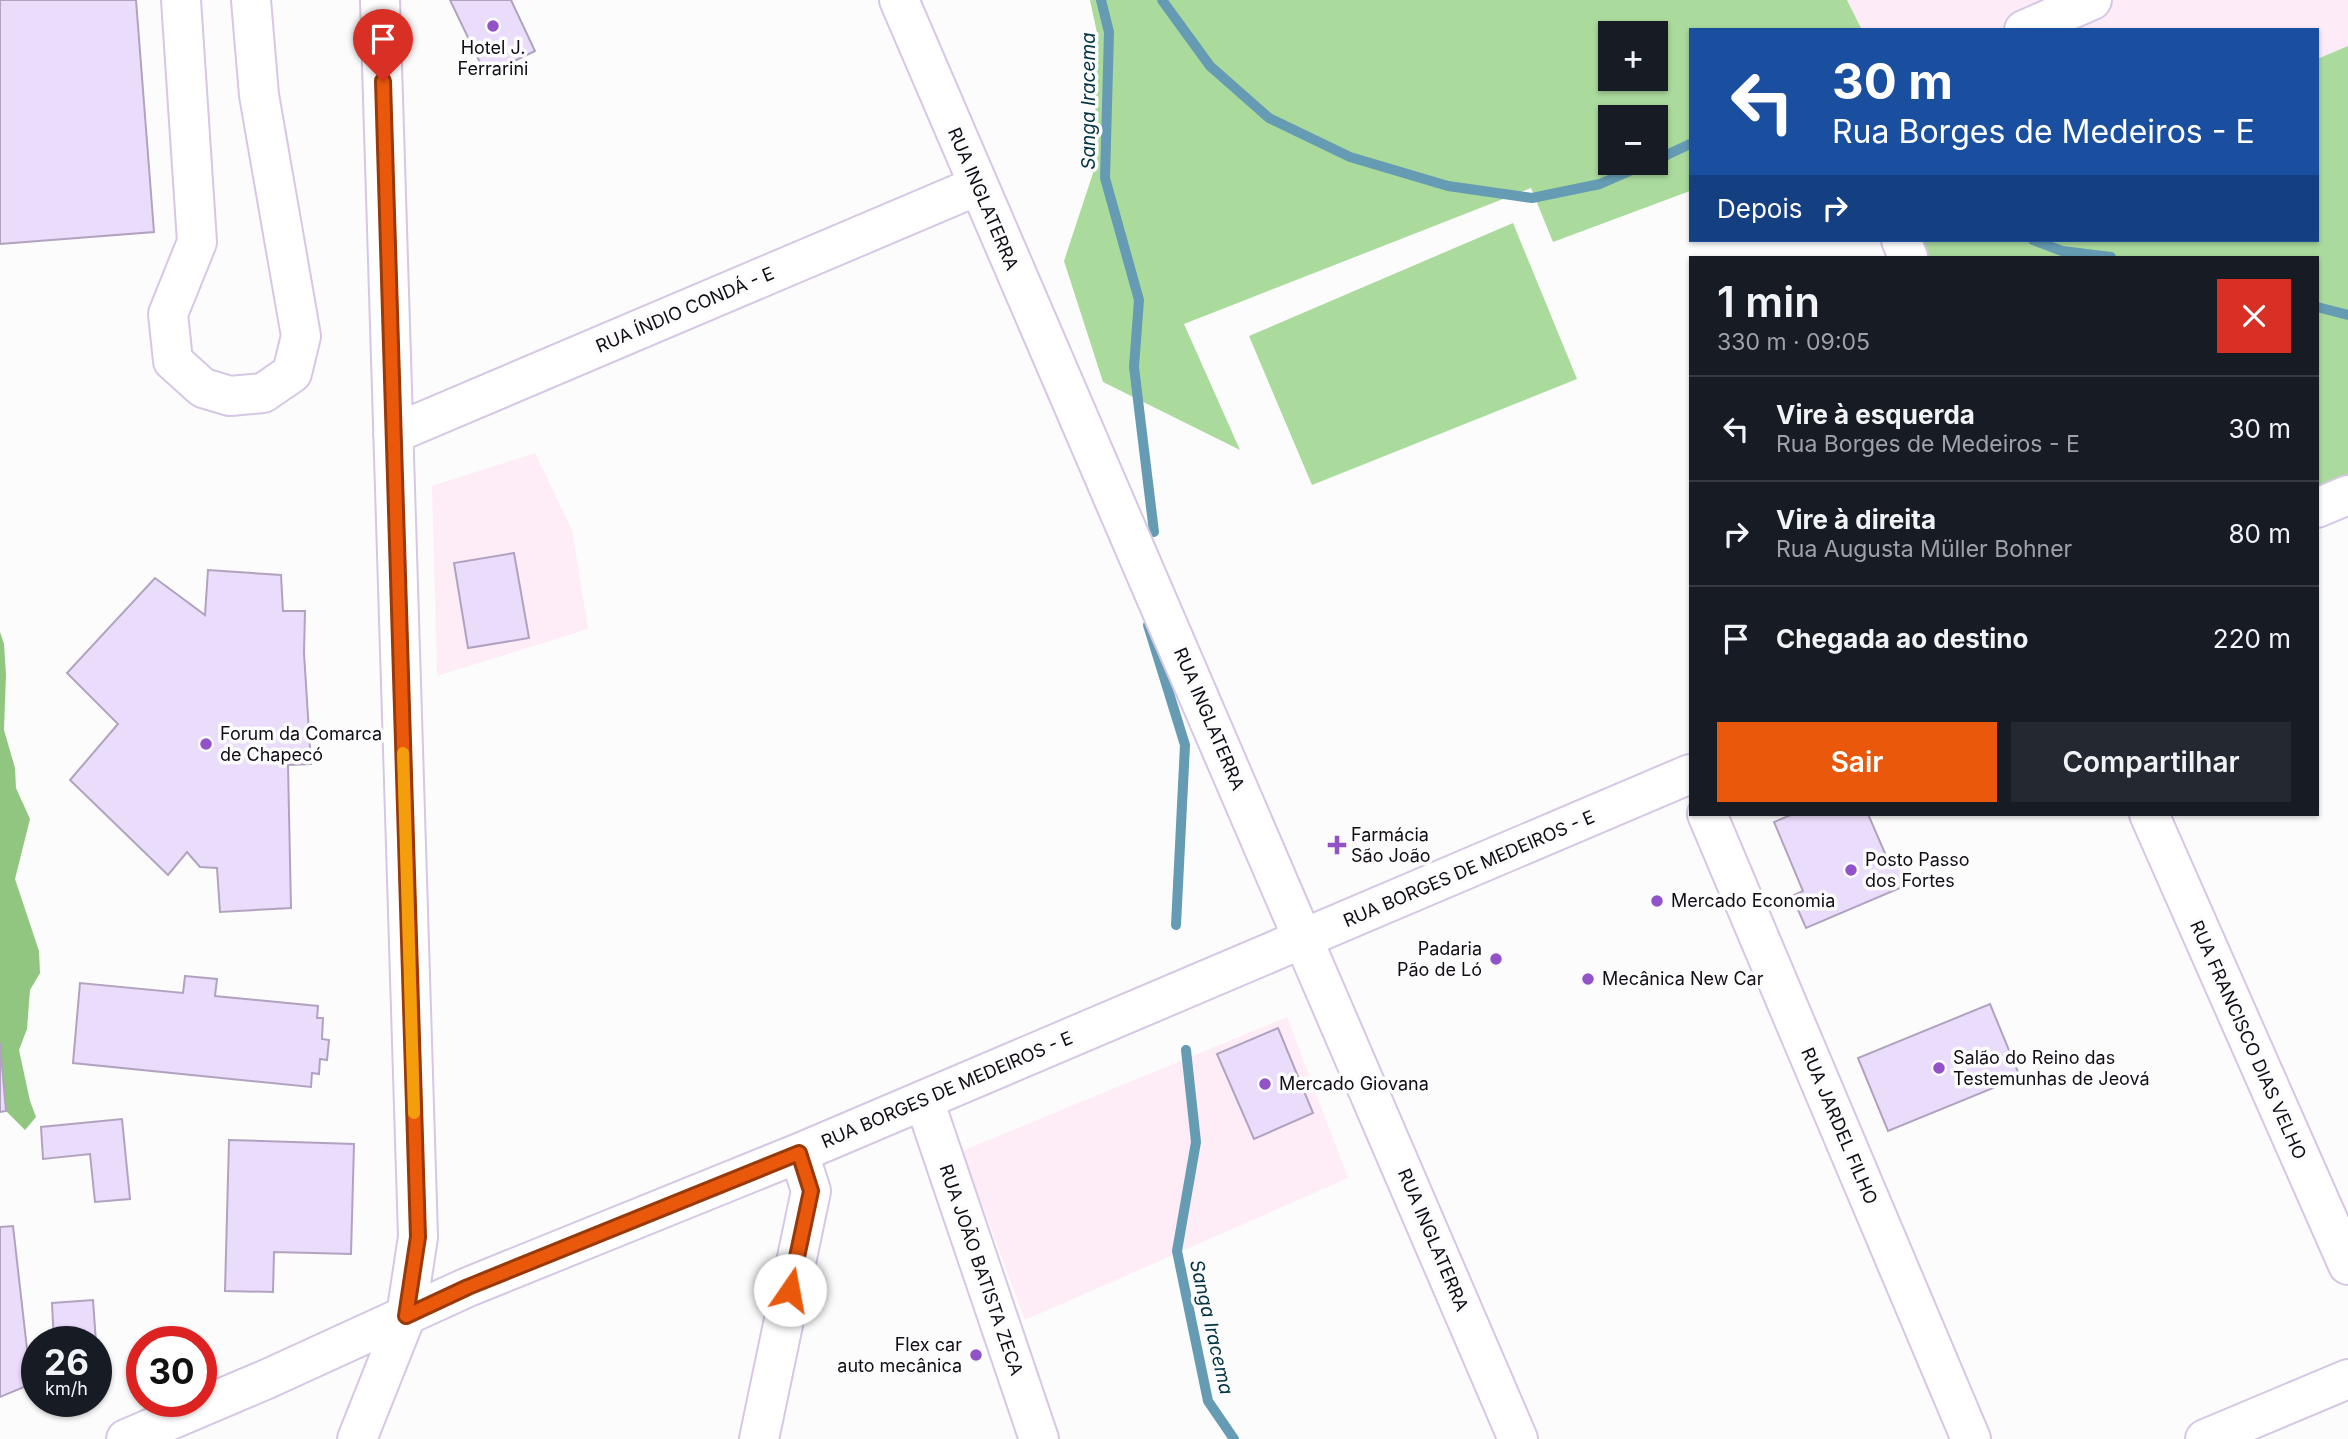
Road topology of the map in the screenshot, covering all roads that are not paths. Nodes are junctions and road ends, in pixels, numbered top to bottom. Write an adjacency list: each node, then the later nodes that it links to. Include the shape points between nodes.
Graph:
1 (181, 0): 2 (street, via 197,242 168,314 173,361 203,388 230,397 263,393 292,373 300,336 258,95)
2 (251, 0)
3 (380, 0): 8 (street)
4 (899, 0): 7 (street, RUA INGLATERRA)
5 (2092, 0): 6 (street)
6 (2029, 28)
7 (977, 186): 8 (street, RUA ÍNDIO CONDÁ - E); 14 (street, RUA INGLATERRA)
8 (393, 435): 18 (street, via 418,1237)
9 (2348, 495): 10 (street)
10 (2319, 507)
11 (1689, 775): 14 (street, RUA BORGES DE MEDEIROS - E)
12 (1708, 816): 25 (street, RUA JARDEL FILHO)
13 (2150, 816): 17 (street, RUA FRANCISCO DIAS VELHO)
14 (1304, 939): 15 (street, RUA BORGES DE MEDEIROS - E); 24 (street, RUA INGLATERRA)
15 (923, 1100): 16 (street, RUA BORGES DE MEDEIROS - E); 23 (street, RUA JOÃO BATISTA ZECA)
16 (799, 1153): 18 (street, RUA BORGES DE MEDEIROS - E); 22 (street, via 811,1191)
17 (2348, 1265)
18 (406, 1316): 20 (street, RUA BORGES DE MEDEIROS - E); 21 (street)
19 (2348, 1379): 26 (street)
20 (126, 1439)
21 (357, 1439)
22 (759, 1439)
23 (1039, 1439)
24 (1518, 1439)
25 (1971, 1439)
26 (2205, 1439)

